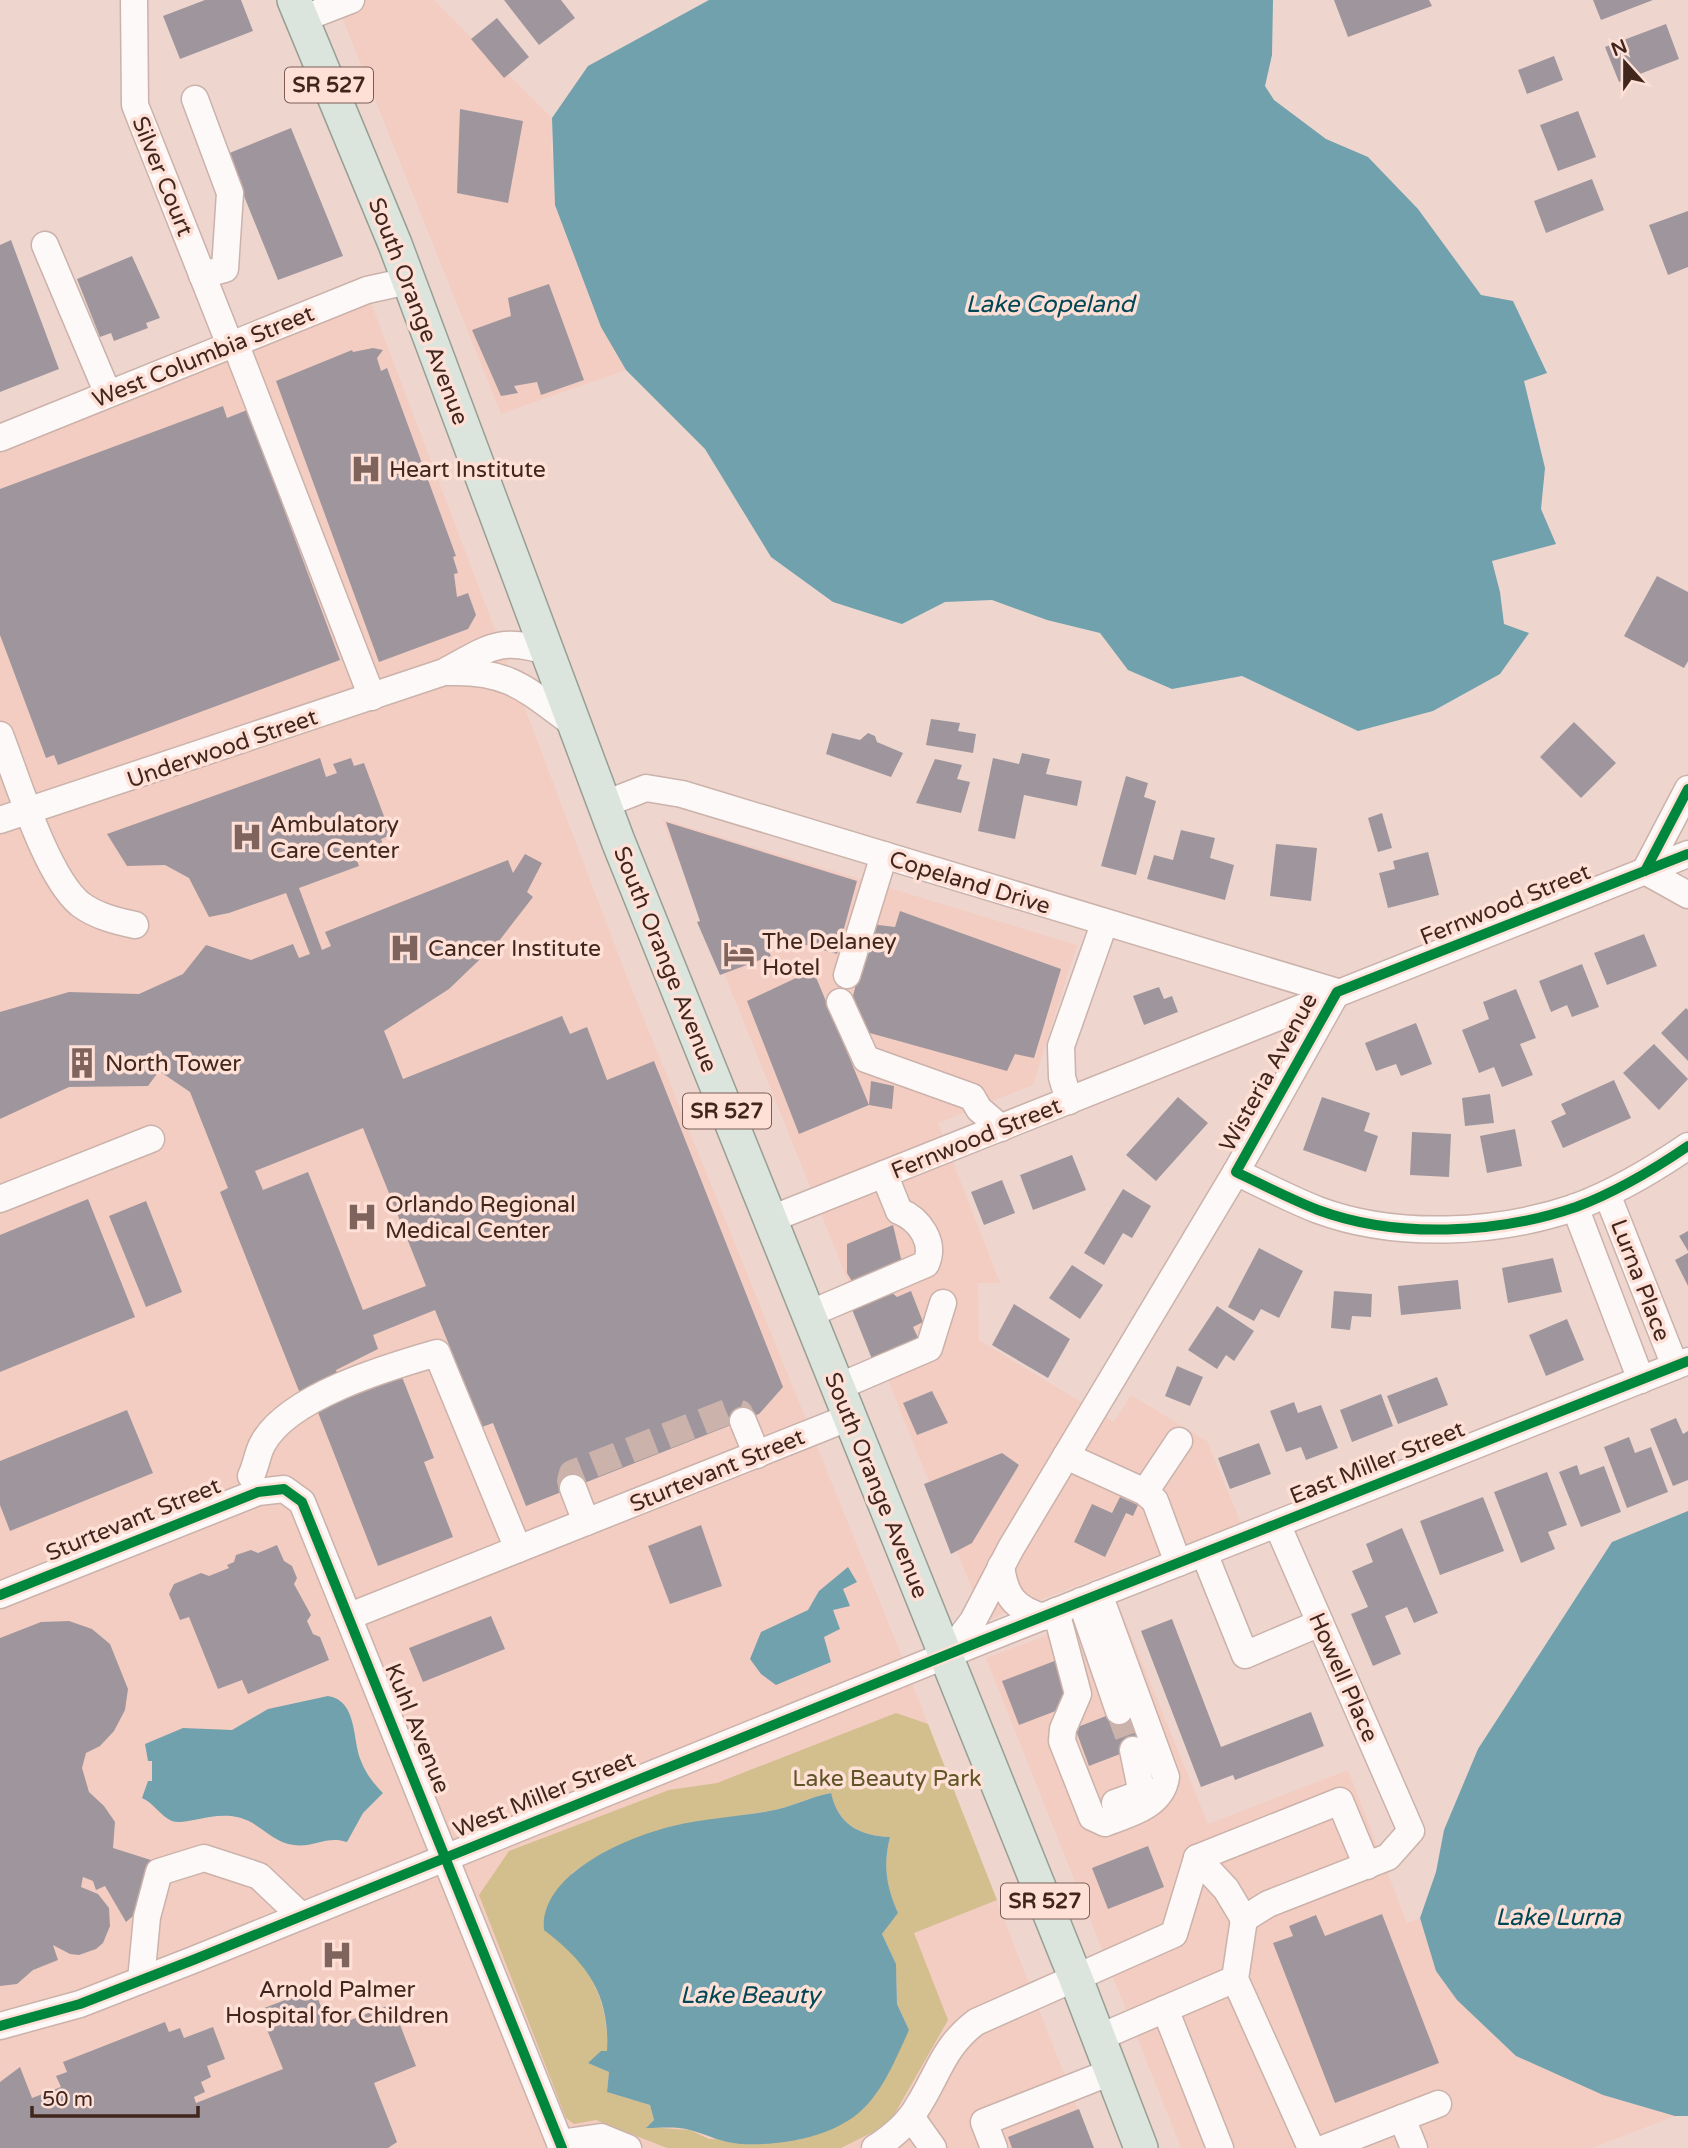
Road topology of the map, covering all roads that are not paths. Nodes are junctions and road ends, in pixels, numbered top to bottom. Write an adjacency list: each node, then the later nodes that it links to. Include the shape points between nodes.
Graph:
1 (134, 0): 6 (street, Silver Court, via 135,105)
2 (351, 0): 3 (street)
3 (298, 10): 7 (main road, South Orange Avenue / SR 527)
4 (195, 99): 6 (street, via 230,193 225,269)
5 (45, 245): 9 (street)
6 (202, 275): 8 (street, Silver Court)
7 (408, 281): 8 (street, West Columbia Street, via 368,290); 11 (main road, South Orange Avenue / SR 527)
8 (232, 344): 9 (street, West Columbia Street); 13 (street, Silver Court)
9 (107, 394): 10 (street, West Columbia Street)
10 (0, 438)
11 (548, 652): 12 (street, Underwood Street, via 522,643 495,645); 14 (main road, South Orange Avenue / SR 527)
12 (444, 672): 13 (street, Underwood Street); 14 (street, Underwood Street, via 475,671 507,678)
13 (372, 697): 18 (street, Underwood Street)
14 (572, 723): 17 (main road, South Orange Avenue / SR 527)
15 (0, 735): 18 (street)
16 (1688, 789): 22 (street)
17 (605, 804): 21 (street, Copeland Drive, via 638,790 666,791); 38 (main road, South Orange Avenue / SR 527)
18 (31, 811): 19 (street, Underwood Street); 25 (street, via 56,871 80,904)
19 (0, 820)
20 (1688, 854): 22 (street, Fernwood Street)
21 (884, 855): 24 (street, Copeland Drive); 26 (street)
22 (1645, 871): 23 (street); 27 (street, Fernwood Street)
23 (1688, 895)
24 (1104, 924): 27 (street, Copeland Drive); 29 (street, via 1061,1046)
25 (135, 925)
26 (847, 975)
27 (1337, 992): 29 (street, Fernwood Street); 33 (street, Wisteria Avenue)
28 (840, 1002): 30 (street, via 866,1059 972,1097 979,1110)
29 (1069, 1101): 30 (street, Fernwood Street)
30 (1001, 1128): 34 (street, Fernwood Street)
31 (151, 1139): 36 (street)
32 (1688, 1146): 35 (street)
33 (1236, 1172): 37 (street, via 1320,1210 1422,1229 1483,1226); 47 (street, Wisteria Avenue)
34 (884, 1174): 38 (street, Fernwood Street); 40 (street, via 899,1211 914,1217 921,1227 929,1247 926,1264)
35 (1607, 1194): 37 (street); 41 (street, Lurna Place)
36 (0, 1199)
37 (1575, 1207): 42 (street, Lurna Place)
38 (771, 1219): 40 (main road, South Orange Avenue / SR 527)
39 (943, 1303): 43 (street, Sturtevant Street, via 929,1348)
40 (809, 1314): 43 (main road, South Orange Avenue / SR 527)
41 (1681, 1364): 42 (street, East Miller Street)
42 (1641, 1380): 53 (street, East Miller Street)
43 (844, 1402): 46 (street, Sturtevant Street); 63 (main road, South Orange Avenue / SR 527)
44 (743, 1421): 46 (street)
45 (1179, 1441): 51 (street)
46 (757, 1454): 52 (street, Sturtevant Street)
47 (1066, 1456): 51 (street); 57 (street, Wisteria Avenue)
48 (251, 1476): 54 (street, via 262,1445 278,1424 313,1400 377,1370 437,1353)
49 (573, 1488): 52 (street)
50 (284, 1489): 58 (street, Sturtevant Street, via 258,1492); 61 (street, Kuhl Avenue, via 302,1503)
51 (1145, 1492): 56 (street, via 1155,1501)
52 (586, 1522): 54 (street, Sturtevant Street)
53 (1277, 1524): 55 (street, East Miller Street); 62 (street, Howell Place)
54 (518, 1549): 61 (street, Sturtevant Street)
55 (1204, 1553): 56 (street, East Miller Street); 62 (street, via 1245,1655)
56 (1178, 1563): 59 (street, East Miller Street)
57 (1001, 1566): 60 (street, via 1003,1584 1014,1604); 63 (street, Wisteria Avenue, via 973,1621)
58 (0, 1595)
59 (1090, 1598): 60 (street, East Miller Street); 64 (street); 66 (street, via 1166,1777 1155,1800 1129,1814 1105,1824)
60 (1049, 1614): 63 (street); 66 (street, via 1078,1694 1062,1741)
61 (350, 1616): 67 (street, Kuhl Avenue)
62 (1320, 1623): 69 (street, Howell Place, via 1411,1831 1388,1857)
63 (946, 1656): 67 (street, West Miller Street); 72 (main road, South Orange Avenue / SR 527)
64 (1119, 1712)
65 (1133, 1749): 66 (street, via 1141,1790)
66 (1090, 1811)
67 (447, 1856): 70 (street, West Miller Street); 82 (street, Kuhl Avenue)
68 (1196, 1858): 69 (street, via 1340,1801); 71 (street, via 1226,1889); 72 (street, via 1174,1934)
69 (1367, 1866): 71 (street, via 1268,1904)
70 (301, 1916): 74 (street, West Miller Street); 74 (street, via 259,1876 204,1857 159,1872 147,1917)
71 (1244, 1919): 73 (street)
72 (1076, 1979): 77 (main road, South Orange Avenue / SR 527); 80 (street, via 991,2013 962,2033 944,2055)
73 (1235, 1979): 75 (street); 89 (street)
74 (141, 1980): 76 (street, West Miller Street)
75 (1165, 2009): 77 (street); 88 (street)
76 (3, 2028)
77 (1098, 2038): 78 (main road, South Orange Avenue / SR 527)
78 (1111, 2072): 86 (street, via 984,2122); 87 (main road, South Orange Avenue / SR 527)
79 (1438, 2104): 81 (street)
80 (911, 2117): 84 (street); 85 (street)
81 (1402, 2118): 90 (street); 91 (street)
82 (561, 2145): 83 (street, via 601,2137)
83 (628, 2148)
84 (875, 2148)
85 (933, 2148)
86 (994, 2148)
87 (1141, 2148)
88 (1220, 2148)
89 (1311, 2148)
90 (1325, 2148)
91 (1414, 2148)

